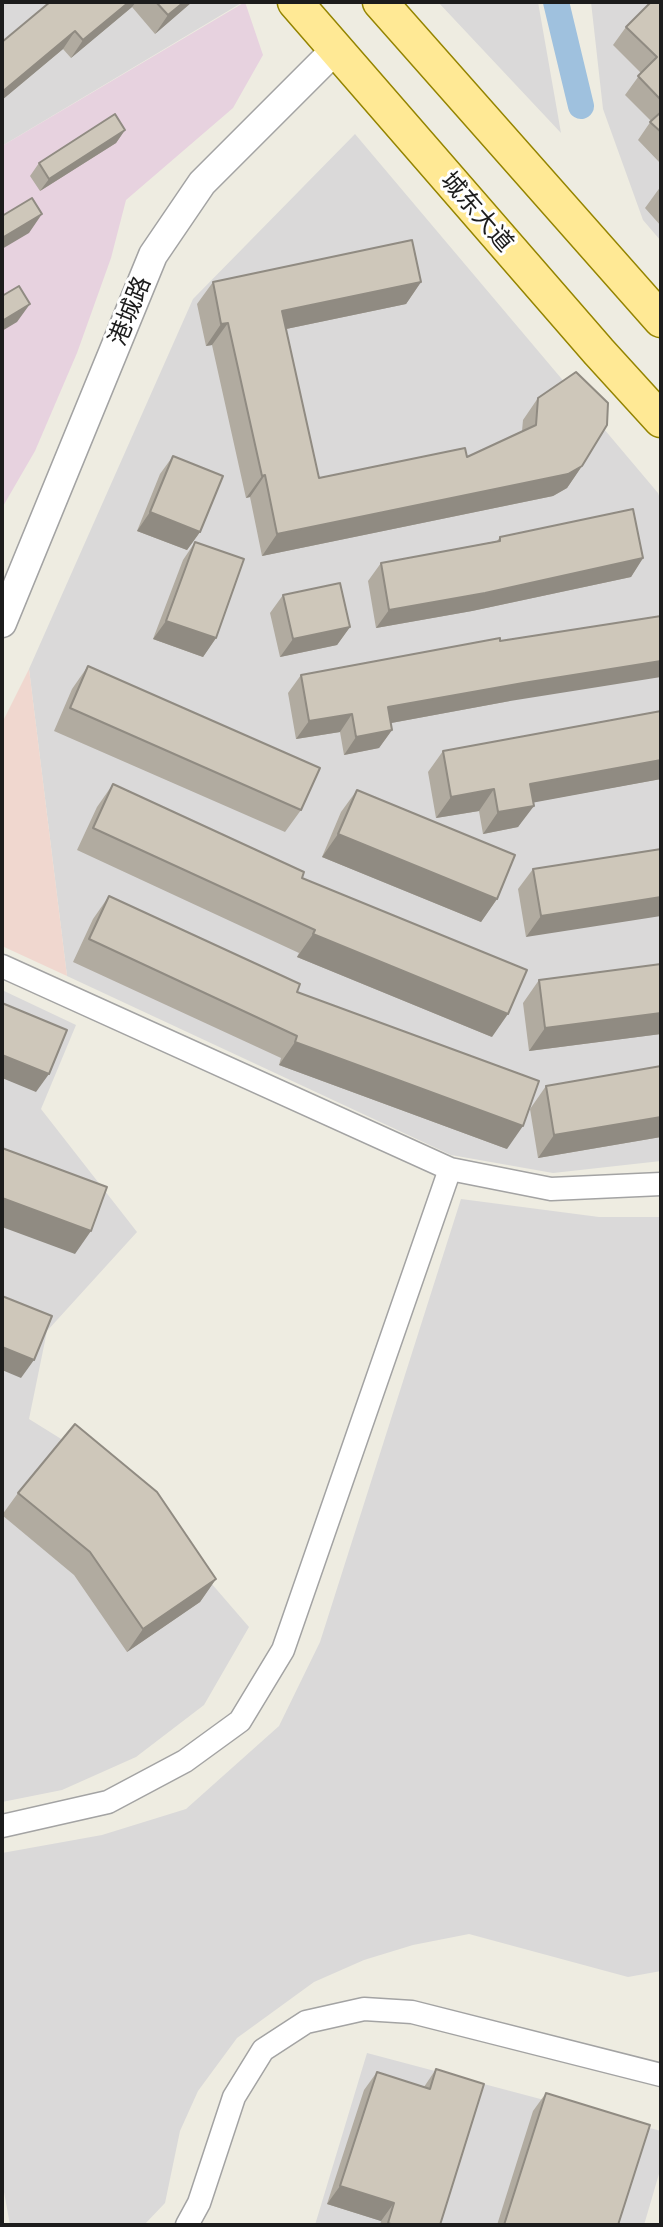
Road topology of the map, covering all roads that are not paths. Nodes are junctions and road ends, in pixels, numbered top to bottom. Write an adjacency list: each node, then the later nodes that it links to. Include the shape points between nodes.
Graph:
1 (295, 2): 3 (main road, 城东大道)
2 (380, 2): 4 (main road)
3 (336, 49): 5 (main road, 城东大道); 6 (street, 港城路, via 202,183 153,255)
4 (661, 320)
5 (661, 420)
6 (2, 623)
7 (2, 966): 8 (street)
8 (450, 1169): 9 (street, via 551,1189); 10 (street, via 283,1650 240,1721 185,1761 108,1802)
9 (661, 1184)
10 (2, 1826)
11 (661, 2075): 12 (street, via 412,2012 364,2009 306,2022 263,2050 234,2097)
12 (187, 2225)

